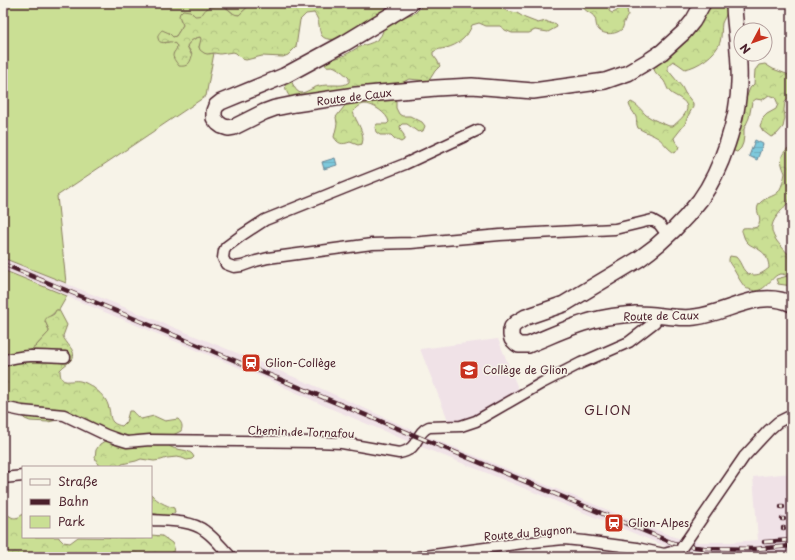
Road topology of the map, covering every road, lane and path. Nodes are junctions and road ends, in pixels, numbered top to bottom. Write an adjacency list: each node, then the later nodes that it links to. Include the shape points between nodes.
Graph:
1 (411, 3): 2 (street, Route de Caux, via 284,76 221,102 216,106 214,118 228,128 275,108 356,95 472,86 533,90 605,81 628,73 662,52 684,32)
2 (703, 3)
3 (734, 3): 5 (street, Route de Caux, via 739,83 733,126 713,179 700,199)
4 (478, 130): 5 (street, via 405,164 265,220 226,247 222,258 226,264 234,267 268,258 372,244 615,229 652,220 659,224)
5 (668, 236): 7 (street, Route de Caux, via 639,259 564,304 520,320 512,327 511,335 516,343 523,346 599,319 636,314)
6 (792, 304): 7 (street, Route de Caux, via 775,298 758,298 695,317)
7 (657, 315): 10 (street, Chemin de Tornafou, via 655,322 629,342 542,383 476,421 461,426 425,429 411,448 399,453 316,442 127,442 106,436 64,415)
8 (65, 357): 9 (street, via 32,356)
9 (3, 361)
10 (3, 407)
11 (792, 415): 16 (street, Route du Bugnon, bridge, via 778,422 744,457 684,544 669,553 564,540)
12 (22, 476): 13 (street)
13 (3, 478)
14 (152, 520): 15 (street, via 199,527 214,538)
15 (231, 557)
16 (418, 557)

